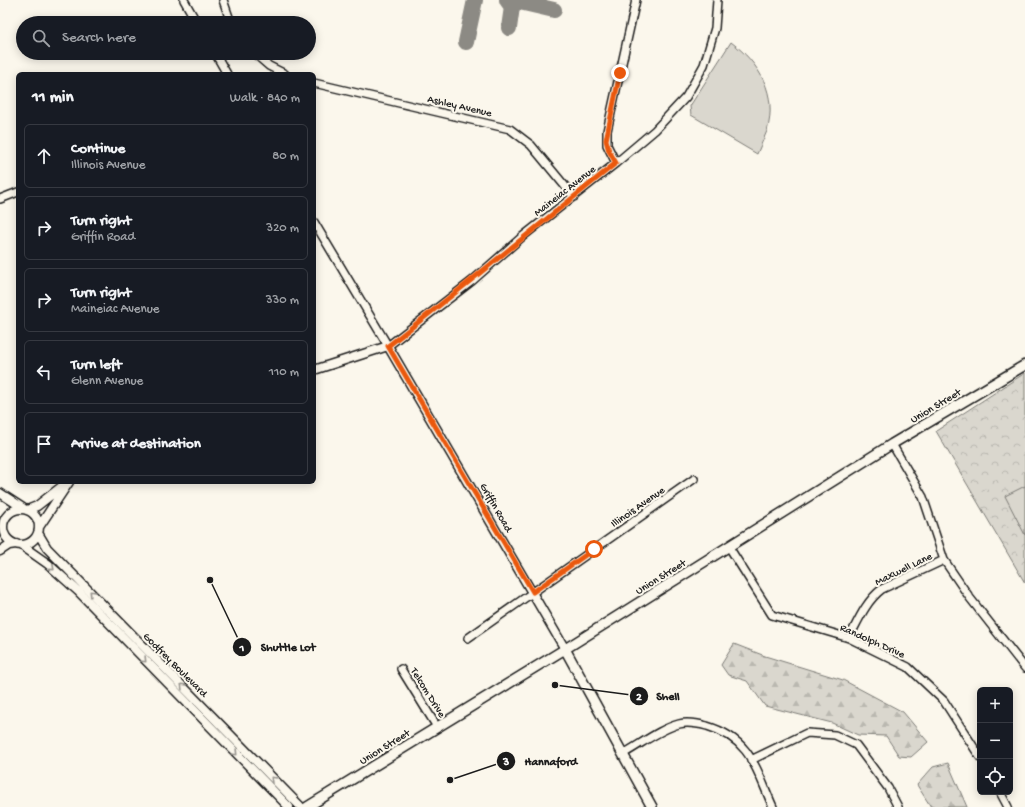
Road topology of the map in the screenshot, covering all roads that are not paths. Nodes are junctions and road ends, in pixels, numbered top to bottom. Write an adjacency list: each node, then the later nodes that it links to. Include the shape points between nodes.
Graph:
1 (184, 0): 5 (street)
2 (223, 0): 6 (street)
3 (636, 0): 12 (street, via 607,131 607,145)
4 (717, 0): 12 (street, Maineiac Avenue, via 714,28 704,65 686,97 655,130)
5 (193, 16)
6 (229, 16)
7 (219, 60): 9 (street)
8 (262, 60): 10 (street)
9 (226, 72)
10 (282, 72)
11 (316, 83): 14 (street, Ashley Avenue, via 510,129 531,145)
12 (616, 163): 14 (street, Maineiac Avenue)
13 (16, 193): 15 (street)
14 (574, 197): 17 (street, Maineiac Avenue)
15 (0, 199)
16 (316, 225): 17 (street, Griffin Road)
17 (388, 346): 19 (street); 32 (street, Griffin Road)
18 (1025, 365): 20 (main road, Union Street)
19 (316, 369)
20 (892, 444): 29 (main road, Union Street); 31 (street, via 923,497)
21 (694, 479): 32 (street, Illinois Avenue)
22 (65, 484): 25 (street, via 37,506)
23 (67, 484): 27 (street)
24 (0, 493): 25 (street)
25 (25, 509): 26 (street, via 9,513); 27 (street, via 36,516)
26 (2, 524): 28 (street, via 7,537)
27 (39, 530): 28 (street, via 31,542); 44 (street, Godfrey Boulevard, one-way to 27, via 47,548)
28 (19, 544): 30 (street, via 9,545); 43 (street, Godfrey Boulevard, one-way to 43, via 48,564 78,591)
29 (729, 547): 34 (street, Randolph Drive, via 772,614); 35 (main road, Union Street)
30 (0, 551)
31 (944, 560): 34 (street, Maxwell Lane, via 875,594); 36 (street)
32 (533, 592): 33 (street, Illinois Avenue); 35 (street, Griffin Road)
33 (468, 638)
34 (849, 638): 39 (street, Randolph Drive, via 908,667 944,701)
35 (565, 649): 38 (main road, Union Street); 40 (main road, Griffin Road)
36 (1025, 668)
37 (401, 669): 38 (street, Telcom Drive)
38 (437, 726): 45 (main road, Union Street)
39 (977, 752)
40 (623, 754): 41 (street, via 681,723 702,725 722,731 741,744); 46 (main road, Griffin Road)
41 (751, 760): 47 (street); 48 (street, via 807,733 835,735 856,745 888,788)
42 (1002, 795): 49 (street)
43 (289, 807)
44 (301, 807)
45 (307, 807)
46 (652, 807)
47 (773, 807)
48 (898, 807)
49 (1008, 807)

